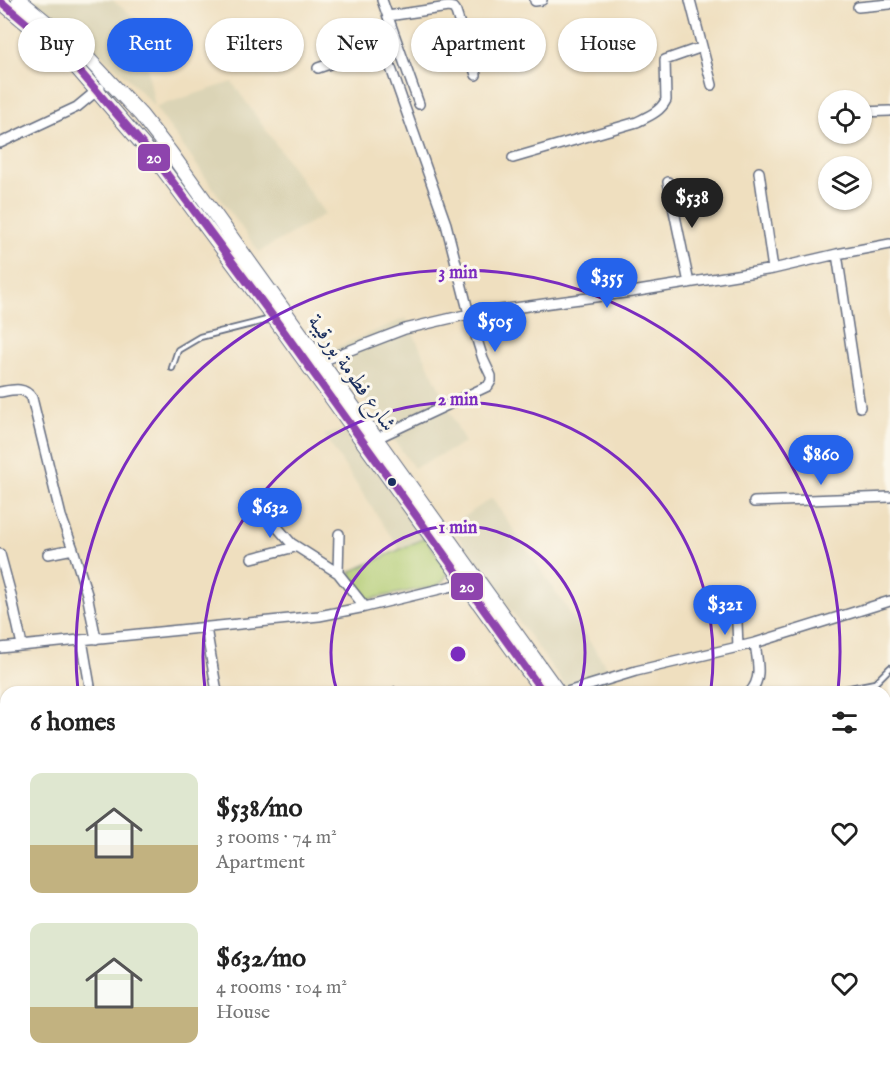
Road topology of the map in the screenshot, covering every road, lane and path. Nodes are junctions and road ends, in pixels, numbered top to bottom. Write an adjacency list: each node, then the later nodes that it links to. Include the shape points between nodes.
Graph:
1 (19, 0): 11 (main road, شارع فطومة بورقيبة, via 81,51)
2 (382, 0): 7 (street)
3 (690, 0): 8 (street)
4 (0, 1): 13 (main road, شارع فطومة بورقيبة, via 70,60)
5 (890, 4): 6 (street)
6 (858, 7)
7 (388, 16): 10 (street, via 453,8); 14 (street)
8 (702, 47): 12 (street); 18 (street, via 664,60 666,100 653,114)
9 (392, 72): 25 (street, via 446,224)
10 (476, 75)
11 (108, 81): 13 (street); 27 (main road, شارع فطومة بورقيبة, via 170,152)
12 (712, 85)
13 (97, 90): 17 (street, via 77,107); 26 (main road, شارع فطومة بورقيبة, via 157,161)
14 (420, 104)
15 (890, 111): 16 (street)
16 (872, 112)
17 (0, 143)
18 (513, 158)
19 (759, 172): 23 (street)
20 (668, 182): 24 (street)
21 (890, 244): 22 (street)
22 (837, 254): 23 (street); 30 (street)
23 (773, 269): 24 (street)
24 (689, 283): 25 (street)
25 (469, 314): 27 (street, via 405,329); 31 (street, via 491,376 488,386)
26 (274, 318): 28 (lane, via 200,338 178,350); 42 (main road, شارع فطومة بورقيبة)
27 (322, 361): 31 (main road, شارع فطومة بورقيبة)
28 (172, 368)
29 (0, 392): 37 (street, via 20,389 32,398)
30 (860, 407)
31 (375, 439): 42 (main road, شارع فطومة بورقيبة)
32 (890, 497): 33 (street)
33 (754, 502)
34 (270, 519): 36 (street)
35 (339, 534): 41 (street)
36 (295, 547): 40 (street); 41 (street)
37 (73, 549): 39 (street); 47 (street)
38 (0, 554): 50 (street)
39 (48, 554)
40 (252, 558)
41 (338, 573): 45 (street)
42 (470, 581): 45 (street); 56 (main road, شارع فطومة بورقيبة); 57 (main road, شارع فطومة بورقيبة)
43 (736, 599): 51 (street)
44 (890, 601): 49 (street)
45 (365, 607): 46 (street)
46 (206, 628): 47 (street); 55 (street)
47 (96, 639): 48 (street)
48 (82, 640): 50 (street); 54 (street)
49 (755, 643): 51 (street); 59 (street, via 759,675)
50 (22, 645): 52 (street)
51 (738, 647): 58 (street)
52 (0, 648)
53 (890, 668): 60 (lane, via 875,683)
54 (90, 686)
55 (216, 686)
56 (539, 686)
57 (553, 686)
58 (587, 686)
59 (754, 686)
60 (860, 686)

